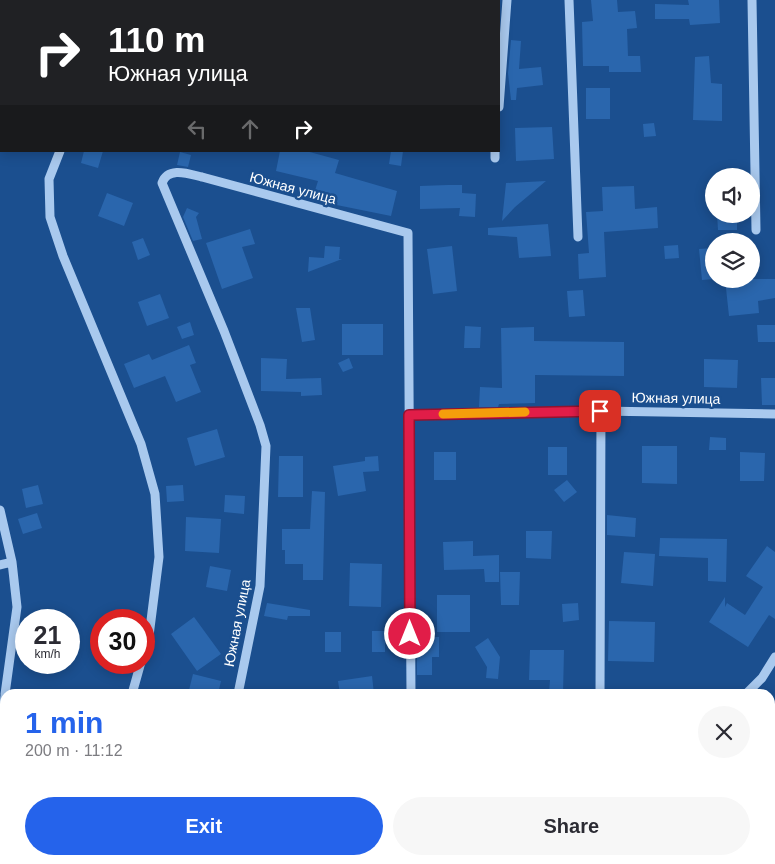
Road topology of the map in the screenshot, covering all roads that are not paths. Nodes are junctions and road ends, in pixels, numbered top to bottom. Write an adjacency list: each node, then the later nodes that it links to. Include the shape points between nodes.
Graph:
1 (507, 0): 4 (street)
2 (569, 0): 7 (street)
3 (752, 0): 6 (street)
4 (500, 94)
5 (60, 152): 14 (street, via 49,179 50,217 141,444 156,494 159,557)
6 (756, 230)
7 (578, 237)
8 (600, 411): 9 (street, Южная улица); 10 (street, Южная улица); 21 (street)
9 (775, 414)
10 (409, 415): 19 (street, Южная улица, via 408,234 185,172 163,179 266,446 260,586); 20 (street)
11 (0, 510): 12 (street)
12 (12, 562): 13 (street); 17 (street, via 17,607)
13 (0, 565)
14 (152, 609)
15 (775, 657): 22 (street)
16 (138, 674): 18 (street)
17 (6, 689)
18 (133, 689)
19 (239, 689)
20 (411, 689)
21 (600, 689)
22 (751, 689)

